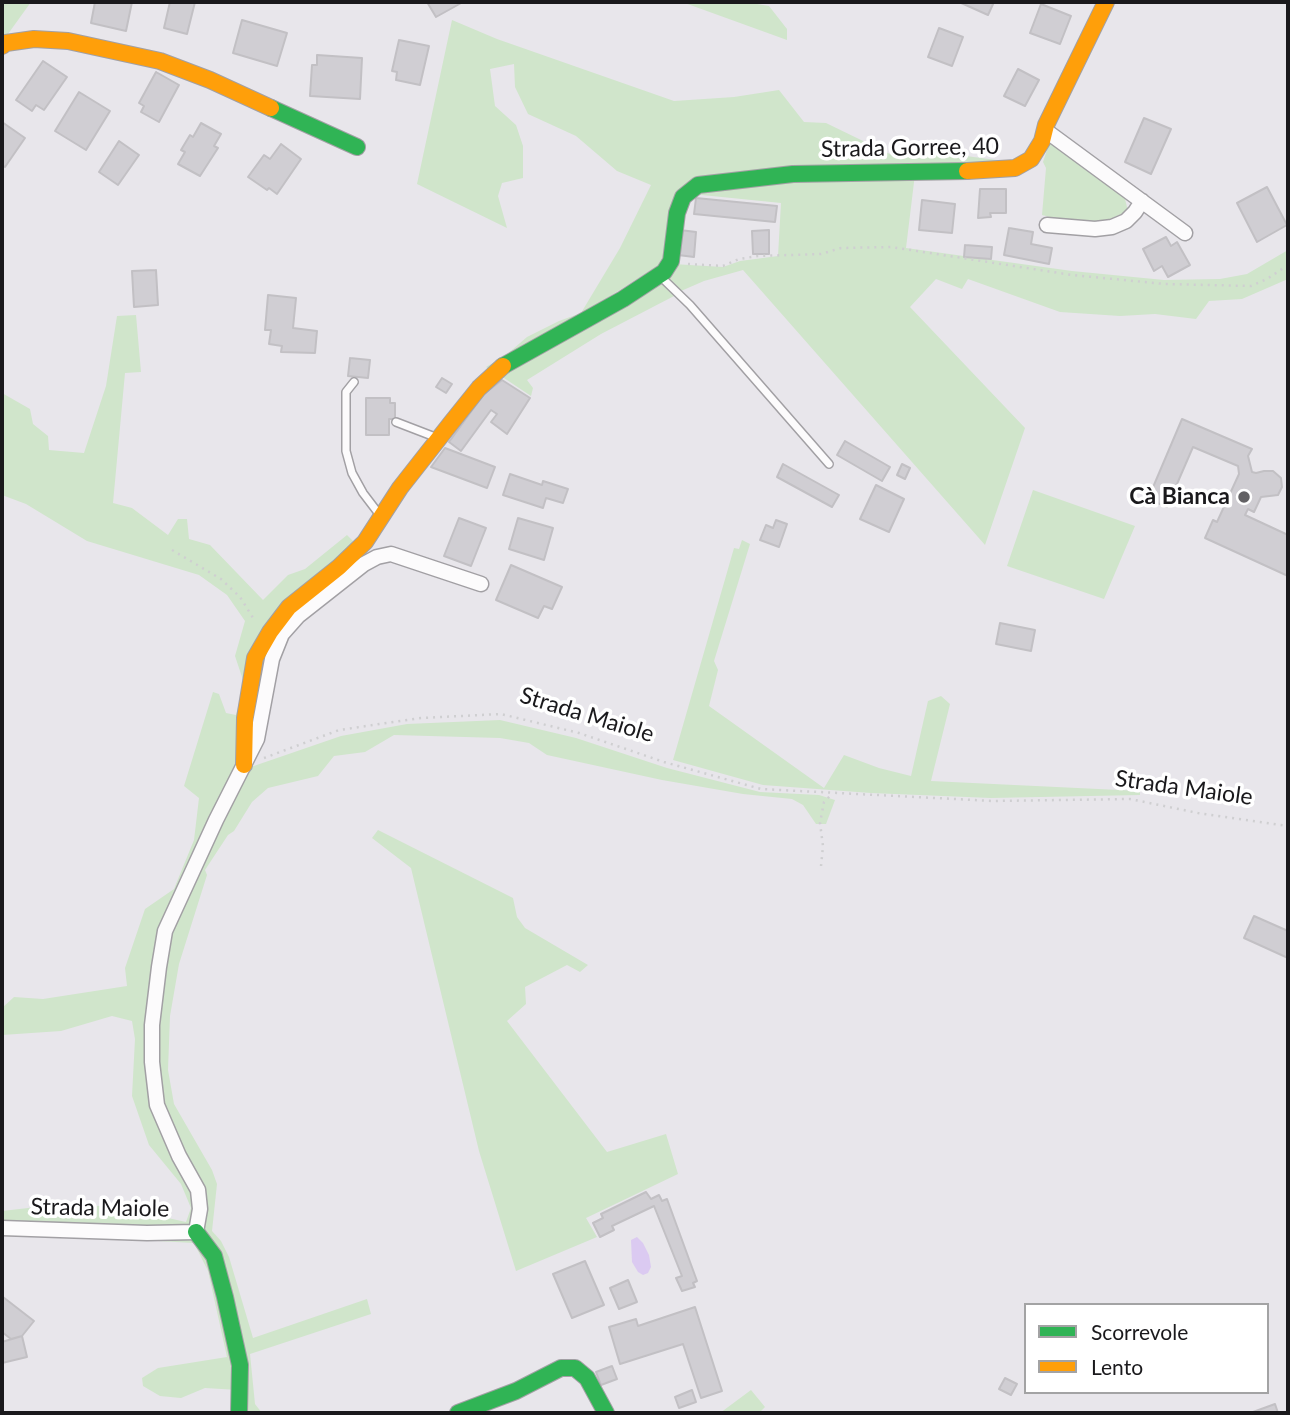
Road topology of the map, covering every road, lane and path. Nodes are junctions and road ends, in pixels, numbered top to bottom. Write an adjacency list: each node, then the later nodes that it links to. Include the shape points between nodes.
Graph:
1 (1106, 2): 3 (street, Strada Gorree, 40)
2 (2, 46): 4 (street, via 34,39 68,41 160,61)
3 (1045, 130): 5 (street); 8 (street, Strada Gorree, 40, via 1031,159 1015,168 793,174 698,185 683,197 677,213)
4 (357, 147)
5 (1142, 201): 6 (street, via 1126,221 1112,227); 7 (street)
6 (1047, 225)
7 (1185, 233)
8 (671, 261): 9 (path, via 723,265 758,256 891,247 1072,275 1251,286); 10 (street)
9 (1288, 265)
10 (659, 276): 13 (street, via 502,367); 14 (lane)
11 (354, 382): 15 (lane, via 345,392 346,452 363,493)
12 (396, 422): 13 (lane)
13 (439, 439): 15 (street)
14 (830, 464)
15 (382, 516): 18 (street, via 365,542 289,607)
16 (172, 550): 18 (path, via 221,579 240,597)
17 (481, 584): 19 (street, via 391,554 363,564 282,634 272,659 257,739)
18 (262, 645): 19 (street, via 249,683)
19 (244, 765): 20 (path, Strada Maiole, via 339,730 421,718 501,714 761,789); 24 (street, Strada Maiole, via 165,931 152,1025 157,1105 198,1190)
20 (832, 794): 21 (path, Strada Maiole, via 993,802 1130,799); 22 (path, via 824,802 820,823)
21 (1288, 826)
22 (821, 866)
23 (2, 1228): 24 (street, Strada Maiole)
24 (196, 1232): 25 (street, Strada Maiole, via 214,1256 225,1297 240,1365)
25 (239, 1413)
26 (458, 1413): 27 (street, via 561,1368 575,1368 587,1378)
27 (606, 1413)

